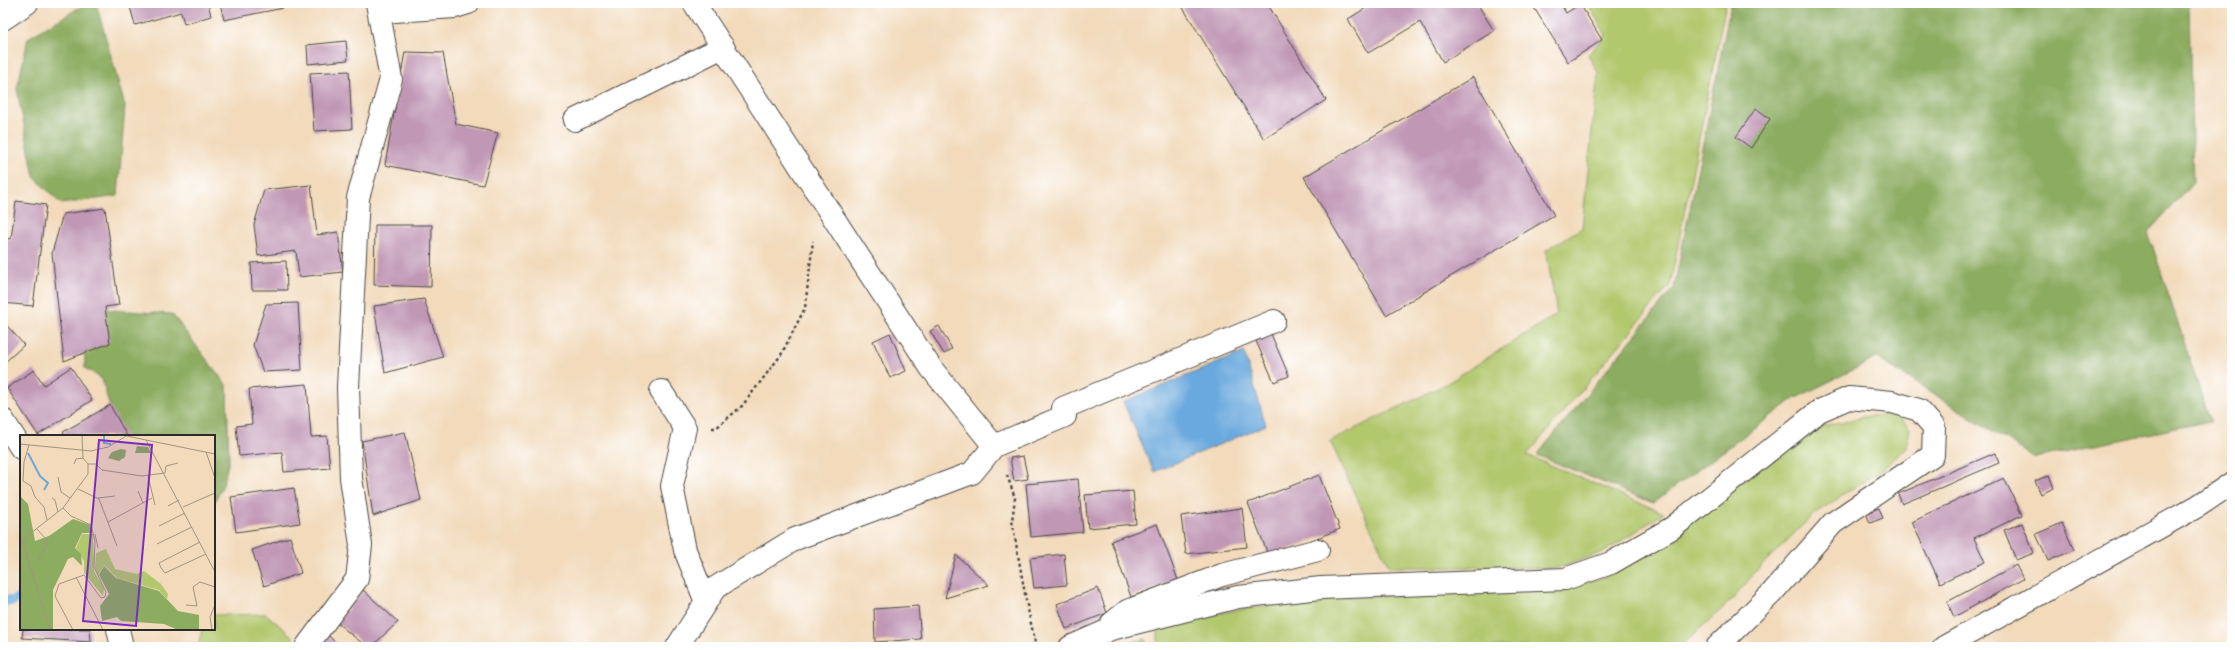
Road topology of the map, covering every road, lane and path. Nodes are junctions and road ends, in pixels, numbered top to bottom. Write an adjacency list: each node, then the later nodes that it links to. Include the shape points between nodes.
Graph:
1 (27, 3): 5 (street)
2 (468, 3): 4 (street, via 455,7)
3 (694, 3): 6 (street)
4 (378, 7): 22 (street, via 391,79 358,198 348,387 351,478 361,545 357,579)
5 (3, 19)
6 (723, 47): 7 (street); 14 (street, via 931,368)
7 (575, 120)
8 (813, 234): 12 (path, via 805,308 781,355 742,406 716,428)
9 (1274, 321): 14 (street, via 1063,408 1065,416)
10 (661, 391): 12 (street, via 685,428)
11 (3, 420): 13 (street)
12 (684, 433): 18 (street, via 672,486 685,550)
13 (20, 446)
14 (994, 446): 18 (street, via 972,473 795,539 715,588)
15 (2232, 483): 27 (street, via 2198,506)
16 (1015, 498): 24 (path, via 1012,521 1035,642)
17 (1318, 550): 19 (street, via 1222,575 1134,608 1112,623)
18 (706, 602): 23 (street)
19 (1111, 629): 25 (street); 26 (street, via 1238,597 1313,589 1565,579 1611,562 1672,528 1819,411 1849,398 1892,402 1919,410 1934,427 1933,455 1833,523 1771,594)
20 (118, 630): 21 (street)
21 (122, 647)
22 (306, 647)
23 (677, 647)
24 (1040, 647)
25 (1070, 647)
26 (1717, 647)
27 (1944, 647)

